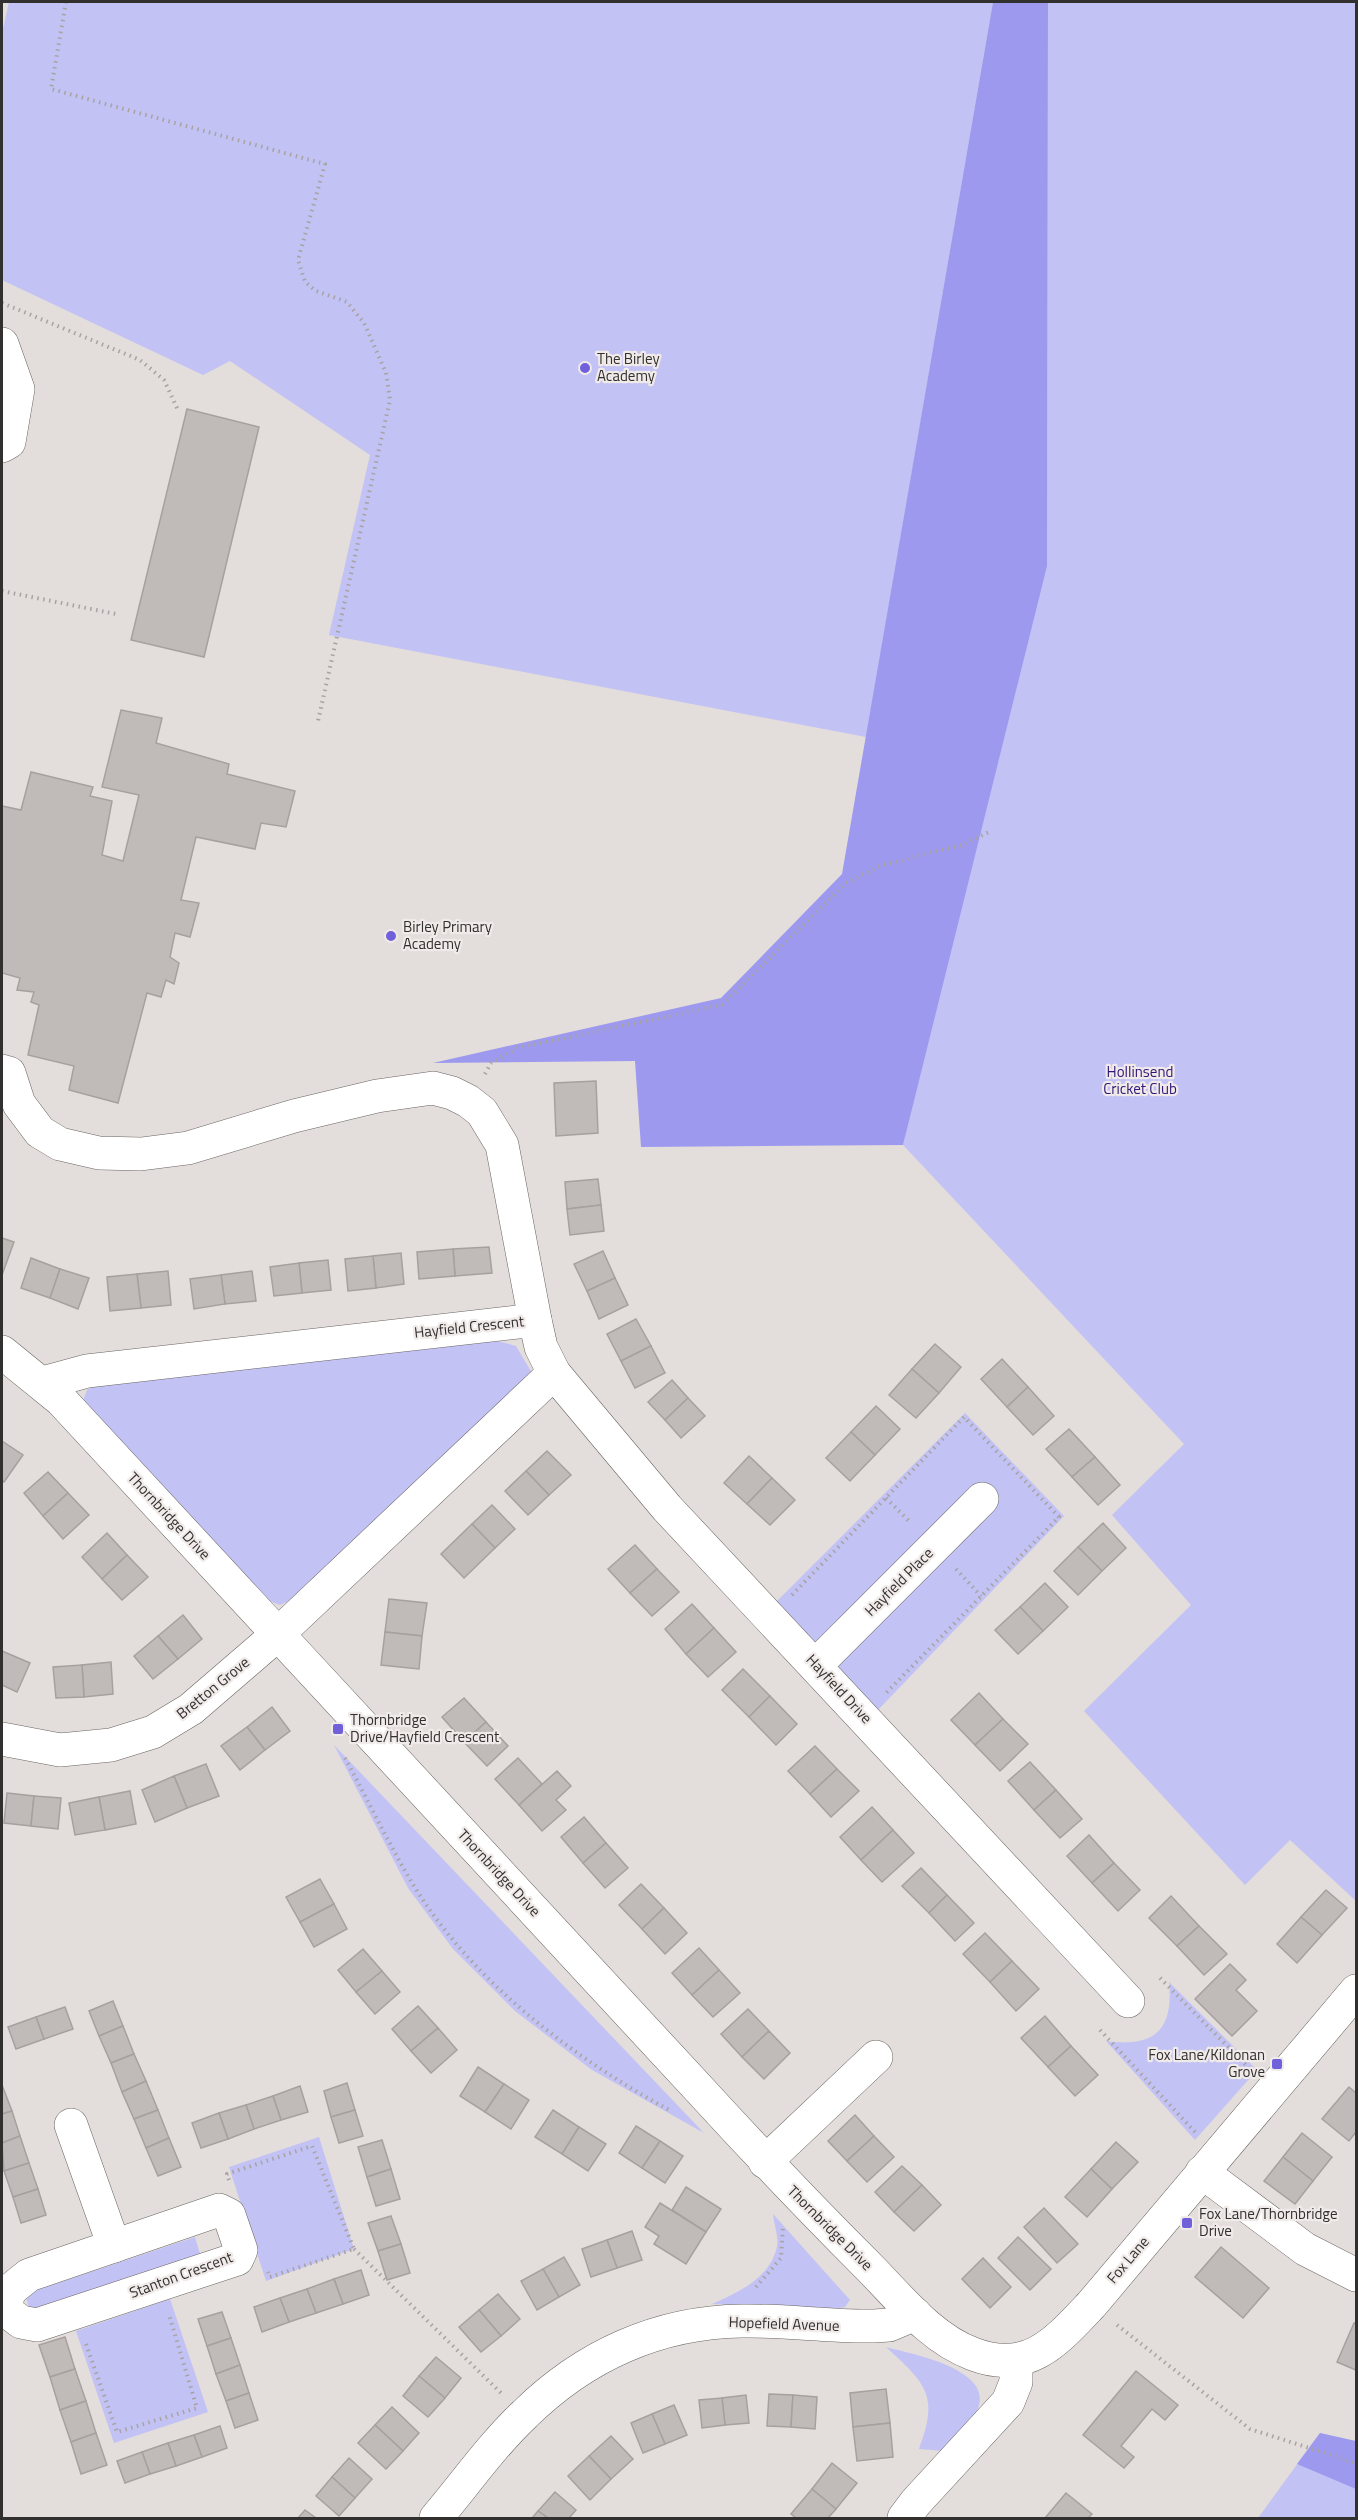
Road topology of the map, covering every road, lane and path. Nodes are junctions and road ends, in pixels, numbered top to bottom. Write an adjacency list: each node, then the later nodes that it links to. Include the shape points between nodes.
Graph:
1 (66, 2): 8 (path, via 51,89 325,164 298,260 305,282 316,291 347,302 364,323 386,373 390,400)
2 (2, 303): 4 (path, via 140,360 164,380)
3 (2, 344): 5 (street, via 18,389 9,442)
4 (178, 410)
5 (2, 446)
6 (2, 591): 7 (path)
7 (116, 614)
8 (318, 721)
9 (991, 831): 11 (path, via 962,845 882,865 846,883 722,1005 517,1048 491,1063)
10 (2, 1071): 11 (street, via 9,1073 19,1104 40,1132 60,1144 99,1153 188,1148 294,1116 377,1096 433,1088)
11 (468, 1101): 12 (street, via 492,1125 502,1145)
12 (535, 1320): 14 (street, Hayfield Crescent, via 541,1347); 15 (street, Hayfield Crescent, via 87,1371)
13 (2, 1352): 15 (street, Thornbridge Drive)
14 (554, 1373): 17 (street); 18 (street, Hayfield Drive, via 667,1508)
15 (43, 1383): 17 (street, Thornbridge Drive)
16 (982, 1499): 18 (street, Hayfield Place)
17 (278, 1634): 19 (street, Bretton Grove, via 191,1710 153,1732 111,1746 60,1750); 29 (street, Thornbridge Drive)
18 (816, 1665): 23 (street, Hayfield Drive)
19 (2, 1739)
20 (343, 1749): 27 (path, via 415,1887 464,1953 513,2001 584,2058 633,2091)
21 (1160, 1978): 26 (path)
22 (1356, 1992): 26 (street, Fox Lane)
23 (1128, 2001)
24 (1100, 2030): 30 (path)
25 (876, 2057): 29 (street)
26 (1271, 2090): 30 (street, Fox Lane)
27 (680, 2115)
28 (71, 2125): 33 (street)
29 (765, 2162): 42 (street, Thornbridge Drive)
30 (1209, 2163): 36 (street, via 1305,2249); 39 (street, Fox Lane)
31 (229, 2215): 33 (street, Stanton Crescent, via 219,2210); 34 (path, via 236,2200 227,2174 312,2146); 35 (street, Stanton Crescent)
32 (783, 2223): 38 (path, via 781,2258)
33 (114, 2246): 40 (street, Stanton Crescent, via 29,2275 9,2291)
34 (354, 2249): 35 (path, via 270,2277 262,2260); 44 (path)
35 (241, 2250): 37 (street, Stanton Crescent, via 237,2259)
36 (1356, 2275)
37 (160, 2284): 41 (street, Stanton Crescent); 41 (path, via 197,2408 117,2432)
38 (754, 2289)
39 (1091, 2305): 43 (street, Fox Lane, via 1058,2340 1032,2357); 45 (path, via 1250,2430)
40 (3, 2310): 41 (street, Stanton Crescent, via 21,2322 37,2325)
41 (75, 2312)
42 (915, 2314): 43 (street, Thornbridge Drive, via 944,2339 972,2354); 44 (street, Hopefield Avenue, via 889,2325 874,2326 742,2320 670,2330 627,2343 588,2362)
43 (1016, 2361): 47 (street, via 1016,2382 1008,2403)
44 (523, 2415): 46 (street, Hopefield Avenue)
45 (1356, 2463)
46 (436, 2518)
47 (904, 2518)

